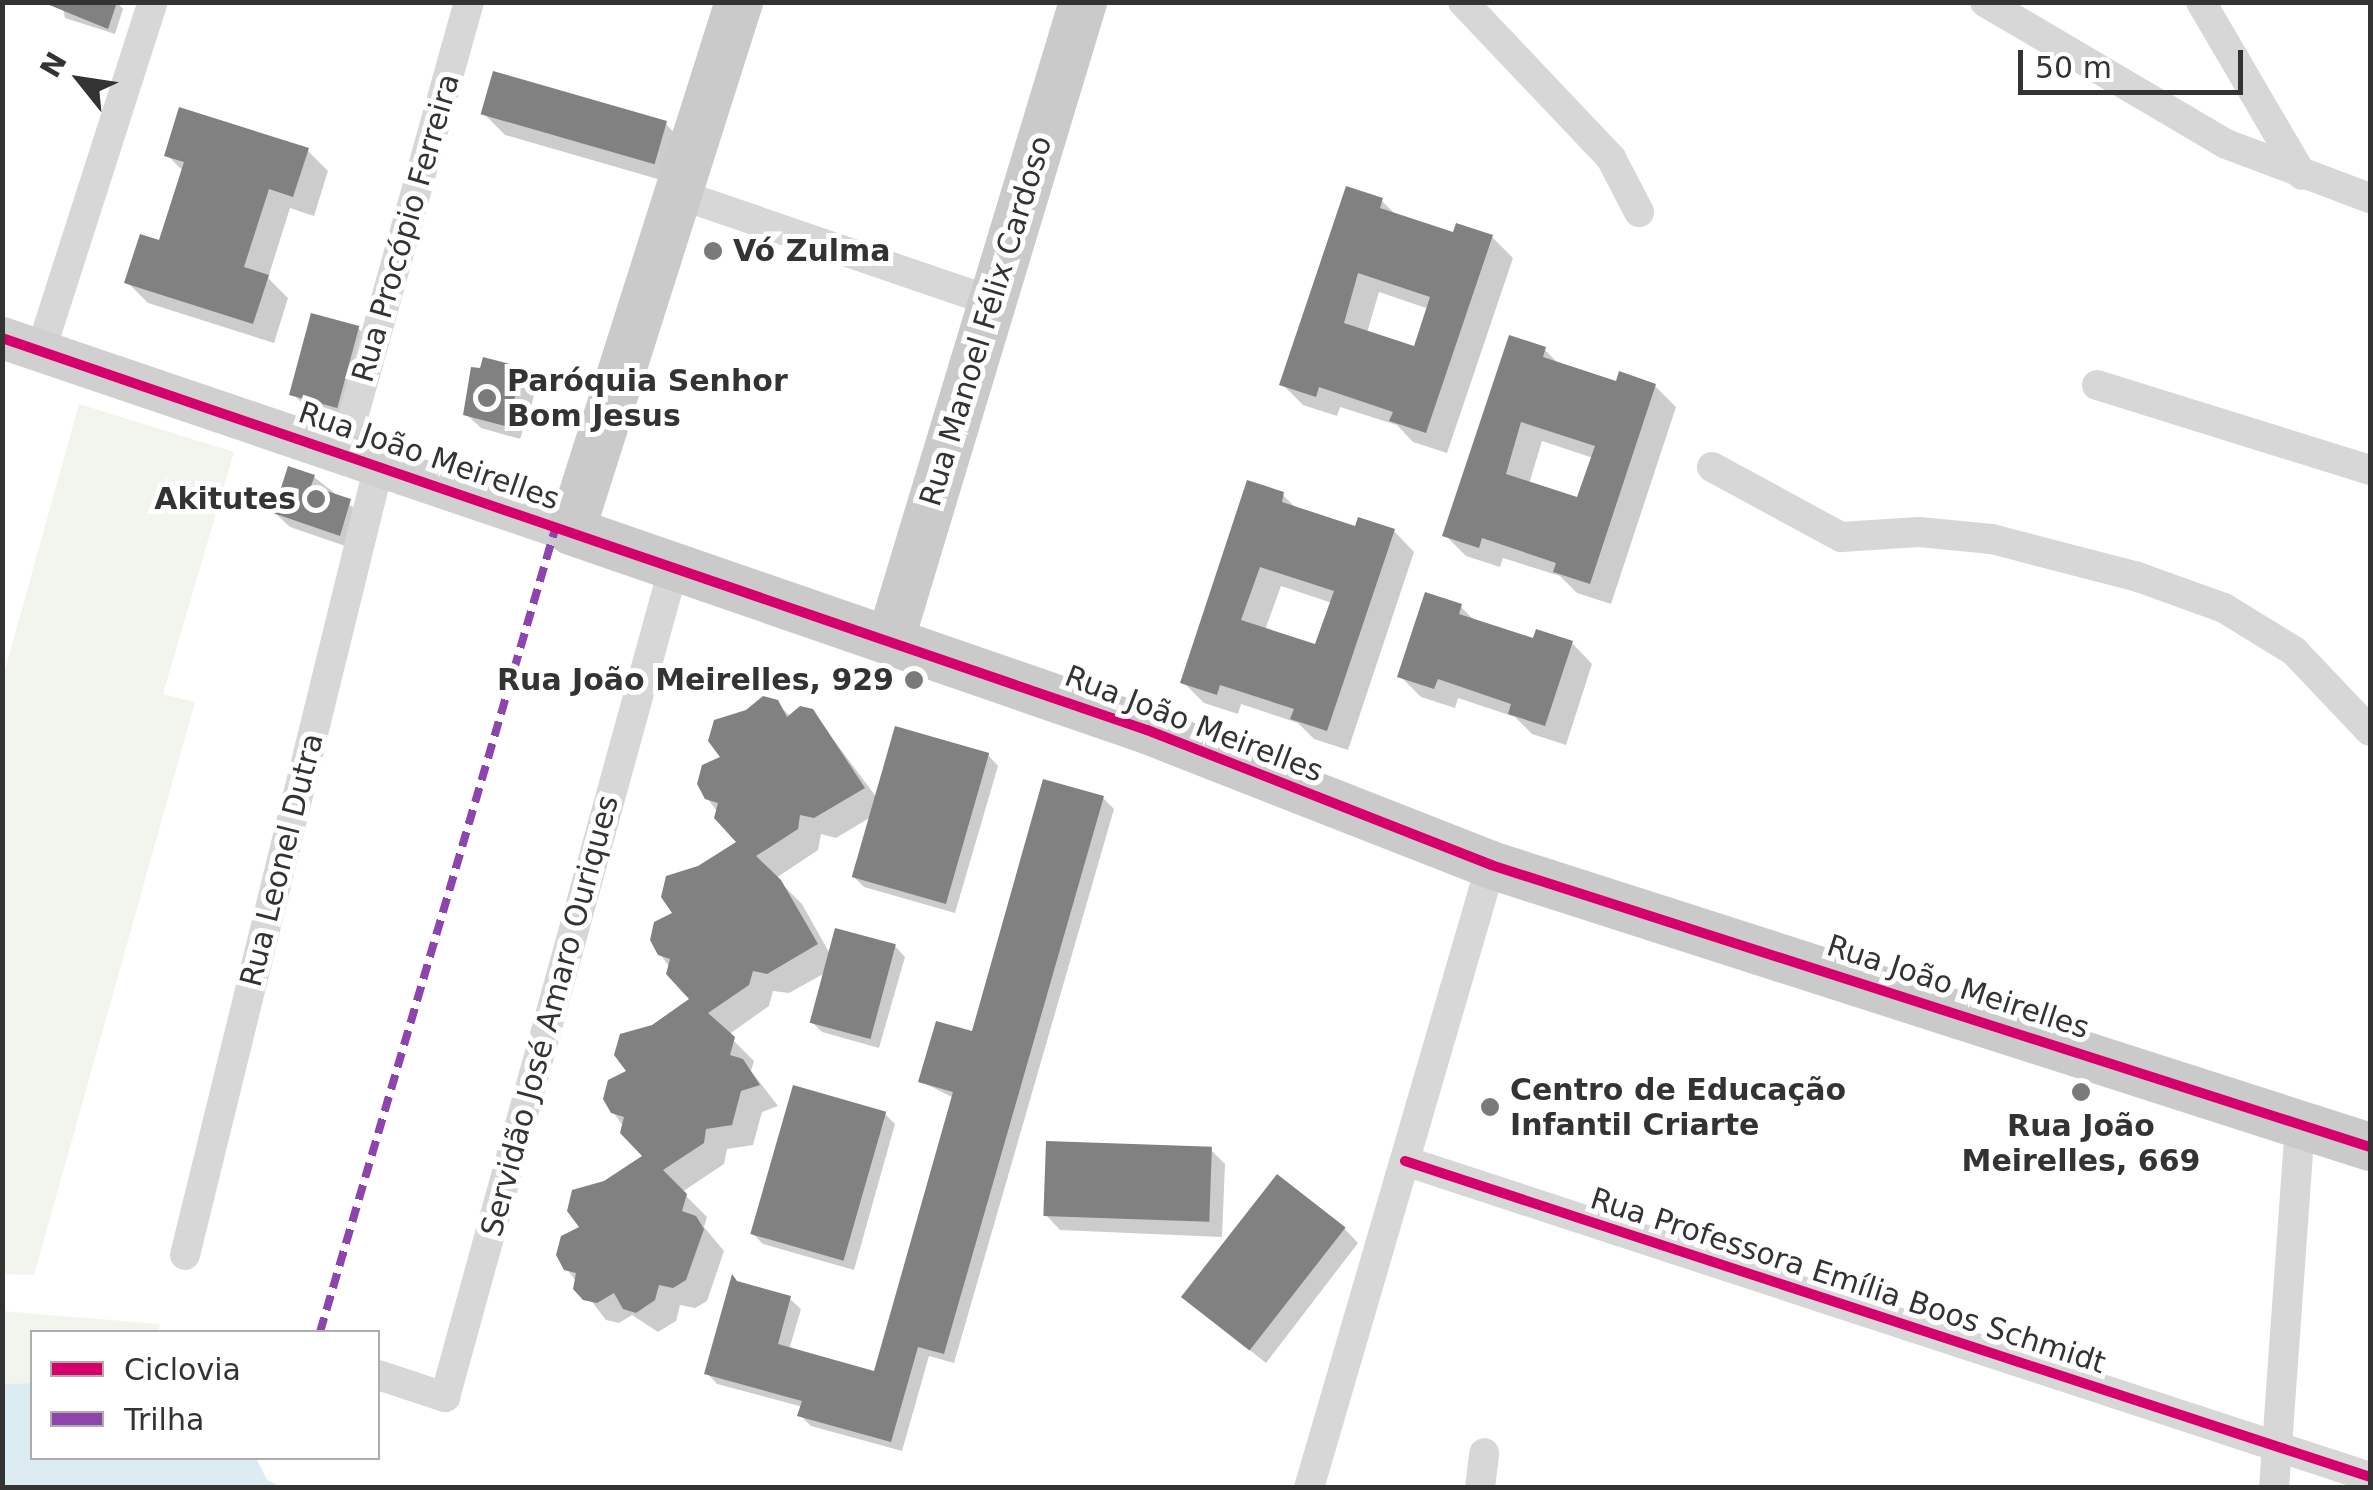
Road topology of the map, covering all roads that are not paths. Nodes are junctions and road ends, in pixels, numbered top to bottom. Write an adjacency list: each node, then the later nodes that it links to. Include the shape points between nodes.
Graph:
1 (153, 2): 13 (street)
2 (468, 2): 15 (street, Rua Procópio Ferreira)
3 (739, 2): 9 (main road)
4 (1083, 2): 12 (main road, Rua Manoel Félix Cardoso)
5 (1463, 2): 11 (street, via 1611,158)
6 (1985, 2): 8 (street, via 2226,144)
7 (2200, 2): 8 (street)
8 (2302, 176): 10 (street)
9 (678, 194): 12 (street); 18 (main road)
10 (2370, 198)
11 (1639, 212)
12 (991, 301): 20 (main road, Rua Manoel Félix Cardoso)
13 (22, 344): 15 (main road, Rua João Meirelles)
14 (2096, 385): 17 (street)
15 (361, 459): 18 (main road, Rua João Meirelles); 26 (street, Rua Leonel Dutra)
16 (1712, 467): 21 (street, via 1841,536 1920,532 1992,539 2138,577 2224,608 2294,651)
17 (2370, 470)
18 (571, 531): 19 (main road, Rua João Meirelles)
19 (674, 566): 20 (main road, Rua João Meirelles); 27 (street, Servidão José Amaro Ouriques, via 445,1397)
20 (890, 641): 22 (main road, Rua João Meirelles, via 1147,730)
21 (2370, 731)
22 (1491, 865): 23 (main road, Rua João Meirelles); 25 (street)
23 (2300, 1124): 24 (main road, Rua João Meirelles); 28 (street)
24 (2370, 1147)
25 (1405, 1160): 28 (street, Rua Professora Emília Boos Schmidt); 31 (street)
26 (184, 1255)
27 (380, 1376)
28 (2276, 1448): 30 (street, Rua Professora Emília Boos Schmidt); 33 (street)
29 (1484, 1454): 32 (street)
30 (2370, 1477)
31 (1309, 1488)
32 (1480, 1488)
33 (2274, 1488)

